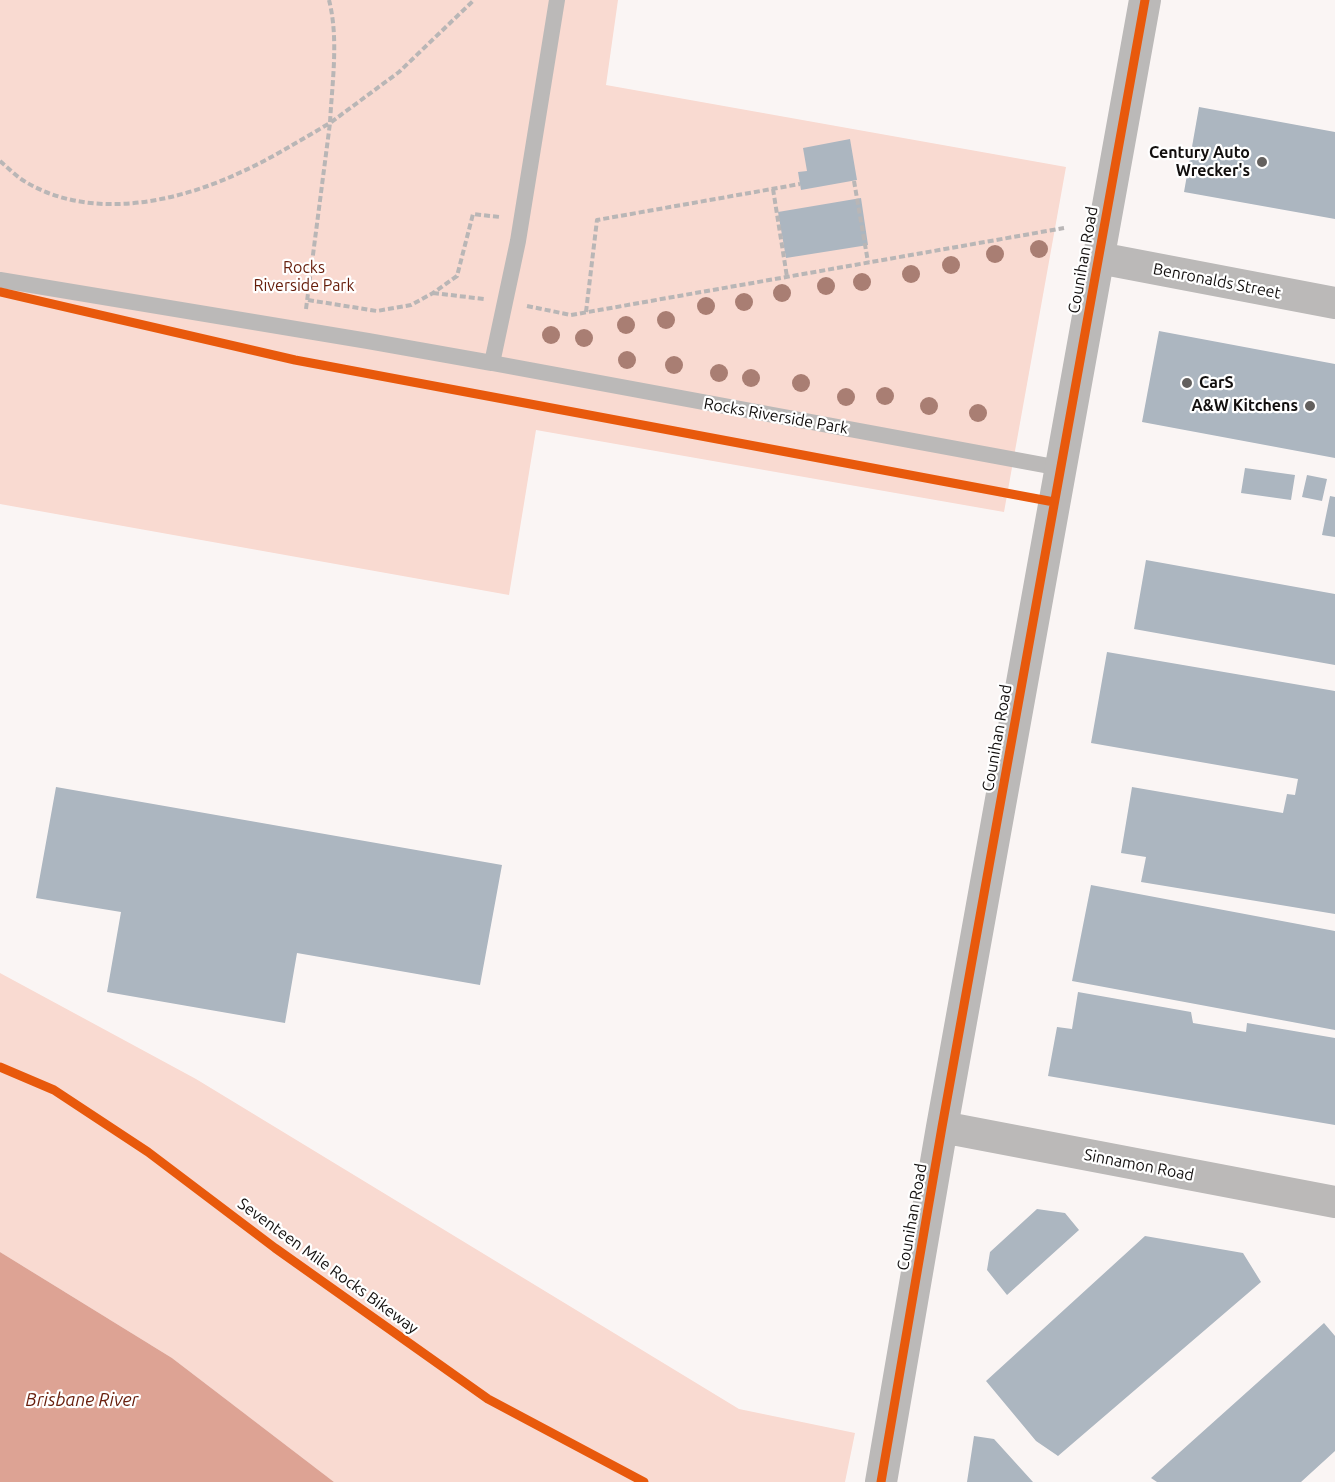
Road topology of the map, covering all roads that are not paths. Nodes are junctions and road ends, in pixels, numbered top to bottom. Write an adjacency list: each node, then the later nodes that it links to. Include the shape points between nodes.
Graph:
1 (557, 0): 6 (lane, via 521,220)
2 (1145, 0): 3 (street, Counihan Road)
3 (1099, 258): 5 (street, Benronalds Street); 7 (street, Counihan Road)
4 (0, 280): 6 (lane, Rocks Riverside Park)
5 (1335, 303)
6 (492, 363): 7 (lane, Rocks Riverside Park)
7 (1060, 468): 8 (street, Counihan Road)
8 (942, 1127): 9 (street, Sinnamon Road); 10 (street, Counihan Road)
9 (1335, 1202)
10 (881, 1482)

